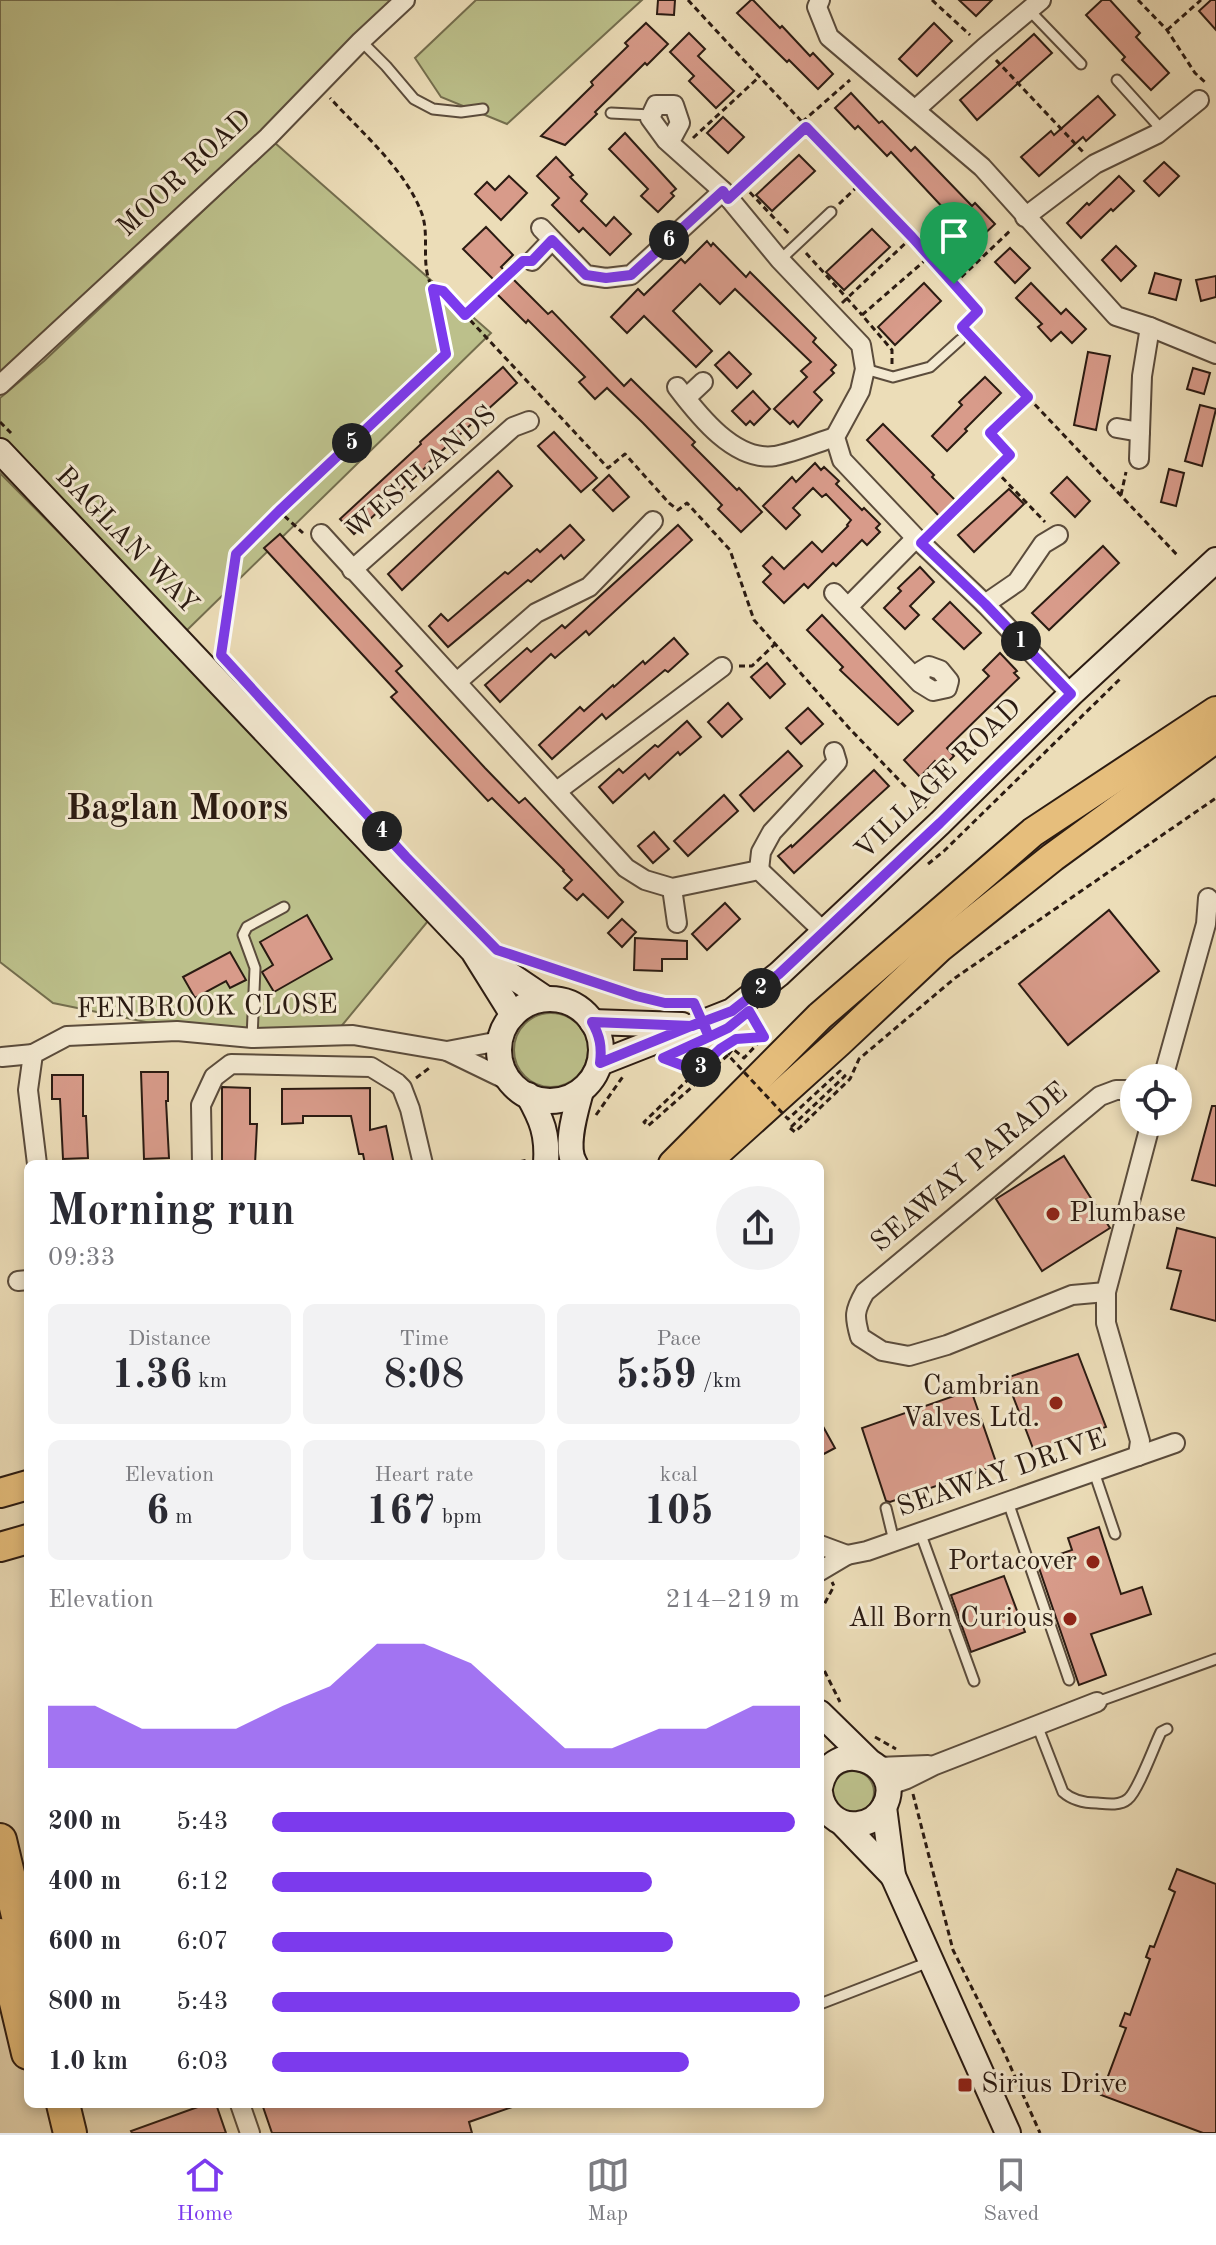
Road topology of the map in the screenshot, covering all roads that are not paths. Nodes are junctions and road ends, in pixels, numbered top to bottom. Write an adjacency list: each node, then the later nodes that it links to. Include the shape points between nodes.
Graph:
1 (405, 0): 4 (street, MOOR ROAD)
2 (820, 0): 9 (street, via 817,7 829,37)
3 (1034, 4): 5 (lane); 9 (street)
4 (361, 41): 8 (lane, via 414,99 433,109); 23 (street, MOOR ROAD, via 268,137)
5 (1081, 64)
6 (1117, 80): 12 (lane)
7 (1206, 95): 12 (street)
8 (483, 109)
9 (916, 109): 15 (street, via 982,167)
10 (611, 113): 11 (lane)
11 (651, 115): 13 (street, via 672,146)
12 (1162, 130): 15 (street, via 1095,164)
13 (725, 195): 16 (street); 17 (street, via 631,275 586,275 547,234)
14 (831, 212): 16 (lane)
15 (1025, 217): 18 (street, via 1116,316)
16 (780, 260): 21 (street, via 861,345)
17 (532, 261)
18 (1150, 327): 20 (street); 26 (street)
19 (960, 340): 21 (lane, via 930,367 891,377)
20 (1216, 354)
21 (865, 369): 27 (street, via 860,391)
22 (703, 382): 27 (street, via 681,393 729,444 751,455 774,456)
23 (0, 385)
24 (529, 421): 35 (street, WESTLANDS, via 513,427)
25 (1117, 428): 26 (street)
26 (1140, 432): 29 (street)
27 (835, 437): 33 (street, via 842,460)
28 (6, 443): 53 (street, BAGLAN WAY)
29 (1139, 459)
30 (653, 521): 40 (street, via 589,587 536,613)
31 (321, 534): 35 (street, WESTLANDS)
32 (1058, 535): 37 (street, via 1043,544 1017,582)
33 (918, 540): 37 (street); 38 (street)
34 (1216, 560): 42 (street, VILLAGE ROAD)
35 (352, 570): 40 (street, WESTLANDS)
36 (834, 593): 38 (street)
37 (985, 604): 42 (street)
38 (848, 607): 41 (street)
39 (722, 667): 46 (street)
40 (457, 682): 46 (street, WESTLANDS)
41 (920, 683)
42 (1071, 694): 52 (street, VILLAGE ROAD)
43 (1216, 711): 74 (main road, via 1033,832 820,1016)
44 (1216, 738): 75 (main road, via 939,948)
45 (834, 752): 47 (street, via 837,762 772,832)
46 (557, 791): 48 (street, WESTLANDS, via 626,868)
47 (759, 870): 48 (street); 52 (street)
48 (672, 888): 51 (street)
49 (1208, 898): 64 (street, via 1206,924)
50 (284, 907): 58 (lane, via 247,927 243,935 255,968)
51 (677, 923)
52 (824, 932): 57 (street, VILLAGE ROAD, via 732,1011)
53 (473, 951): 54 (street, BAGLAN WAY); 55 (street, BAGLAN WAY)
54 (546, 999): 55 (street); 56 (street, via 572,1004)
55 (513, 1015): 59 (street)
56 (592, 1022): 57 (street, VILLAGE ROAD); 63 (street, via 599,1034)
57 (698, 1024): 63 (street, VILLAGE ROAD)
58 (252, 1038): 60 (street, FENBROOK CLOSE, via 353,1035); 61 (street, FENBROOK CLOSE, via 177,1031 67,1036)
59 (500, 1041): 60 (street, FENBROOK CLOSE); 65 (street, via 503,1069)
60 (450, 1052): 65 (street, FENBROOK CLOSE)
61 (33, 1054): 62 (street); 69 (street, via 28,1090)
62 (2, 1057)
63 (600, 1063): 67 (street)
64 (1167, 1064)
65 (519, 1088): 67 (street, via 555,1101); 72 (street, via 541,1118 546,1138)
66 (1120, 1090): 76 (street, SEAWAY PARADE, via 1100,1096 865,1292 855,1320 860,1337 882,1351 909,1356 1072,1295)
67 (581, 1091): 73 (street, via 572,1126)
68 (1147, 1136): 76 (street)
69 (37, 1160)
70 (202, 1160): 71 (street, FENBROOK CLOSE, via 201,1105 214,1077 231,1064 371,1067 402,1088)
71 (422, 1160)
72 (542, 1160)
73 (572, 1160)
74 (677, 1160)
75 (708, 1160)
76 (1106, 1292): 78 (street, via 1106,1323 1140,1441)
77 (1175, 1443): 78 (street, SEAWAY DRIVE)
78 (1138, 1456): 79 (street, SEAWAY DRIVE)
79 (1094, 1472): 82 (street, SEAWAY DRIVE); 85 (lane)
80 (24, 1486): 81 (main road)
81 (0, 1493)
82 (1008, 1502): 84 (street, SEAWAY DRIVE); 93 (lane)
83 (886, 1508): 87 (lane)
84 (920, 1532): 87 (street, SEAWAY DRIVE); 94 (lane)
85 (1115, 1534)
86 (24, 1540): 89 (main road)
87 (894, 1541): 90 (street, SEAWAY DRIVE)
88 (824, 1546): 90 (street)
89 (0, 1547)
90 (847, 1555): 91 (street, SEAWAY DRIVE)
91 (824, 1569)
92 (1216, 1659): 95 (lane)
93 (1069, 1680)
94 (974, 1681)
95 (1097, 1702): 97 (street)
96 (824, 1717): 101 (street)
97 (1037, 1725): 98 (lane, via 1063,1792 1086,1803 1118,1804 1135,1790); 101 (street)
98 (1167, 1729)
99 (824, 1736): 100 (street)
100 (824, 1766)
101 (888, 1778): 102 (street, via 859,1758 840,1760); 104 (street, via 877,1816 856,1825); 106 (street)
102 (824, 1781)
103 (824, 1800): 104 (street)
104 (831, 1819): 106 (street)
105 (0, 1840): 108 (highway)
106 (893, 1876): 109 (street)
107 (0, 1935): 111 (highway)
108 (24, 1941)
109 (932, 1961): 110 (lane); 118 (street)
110 (824, 2002)
111 (24, 2036)
112 (41, 2108): 115 (highway)
113 (64, 2108): 116 (highway)
114 (241, 2108): 117 (street)
115 (47, 2133)
116 (70, 2133)
117 (250, 2133)
118 (1008, 2133)

